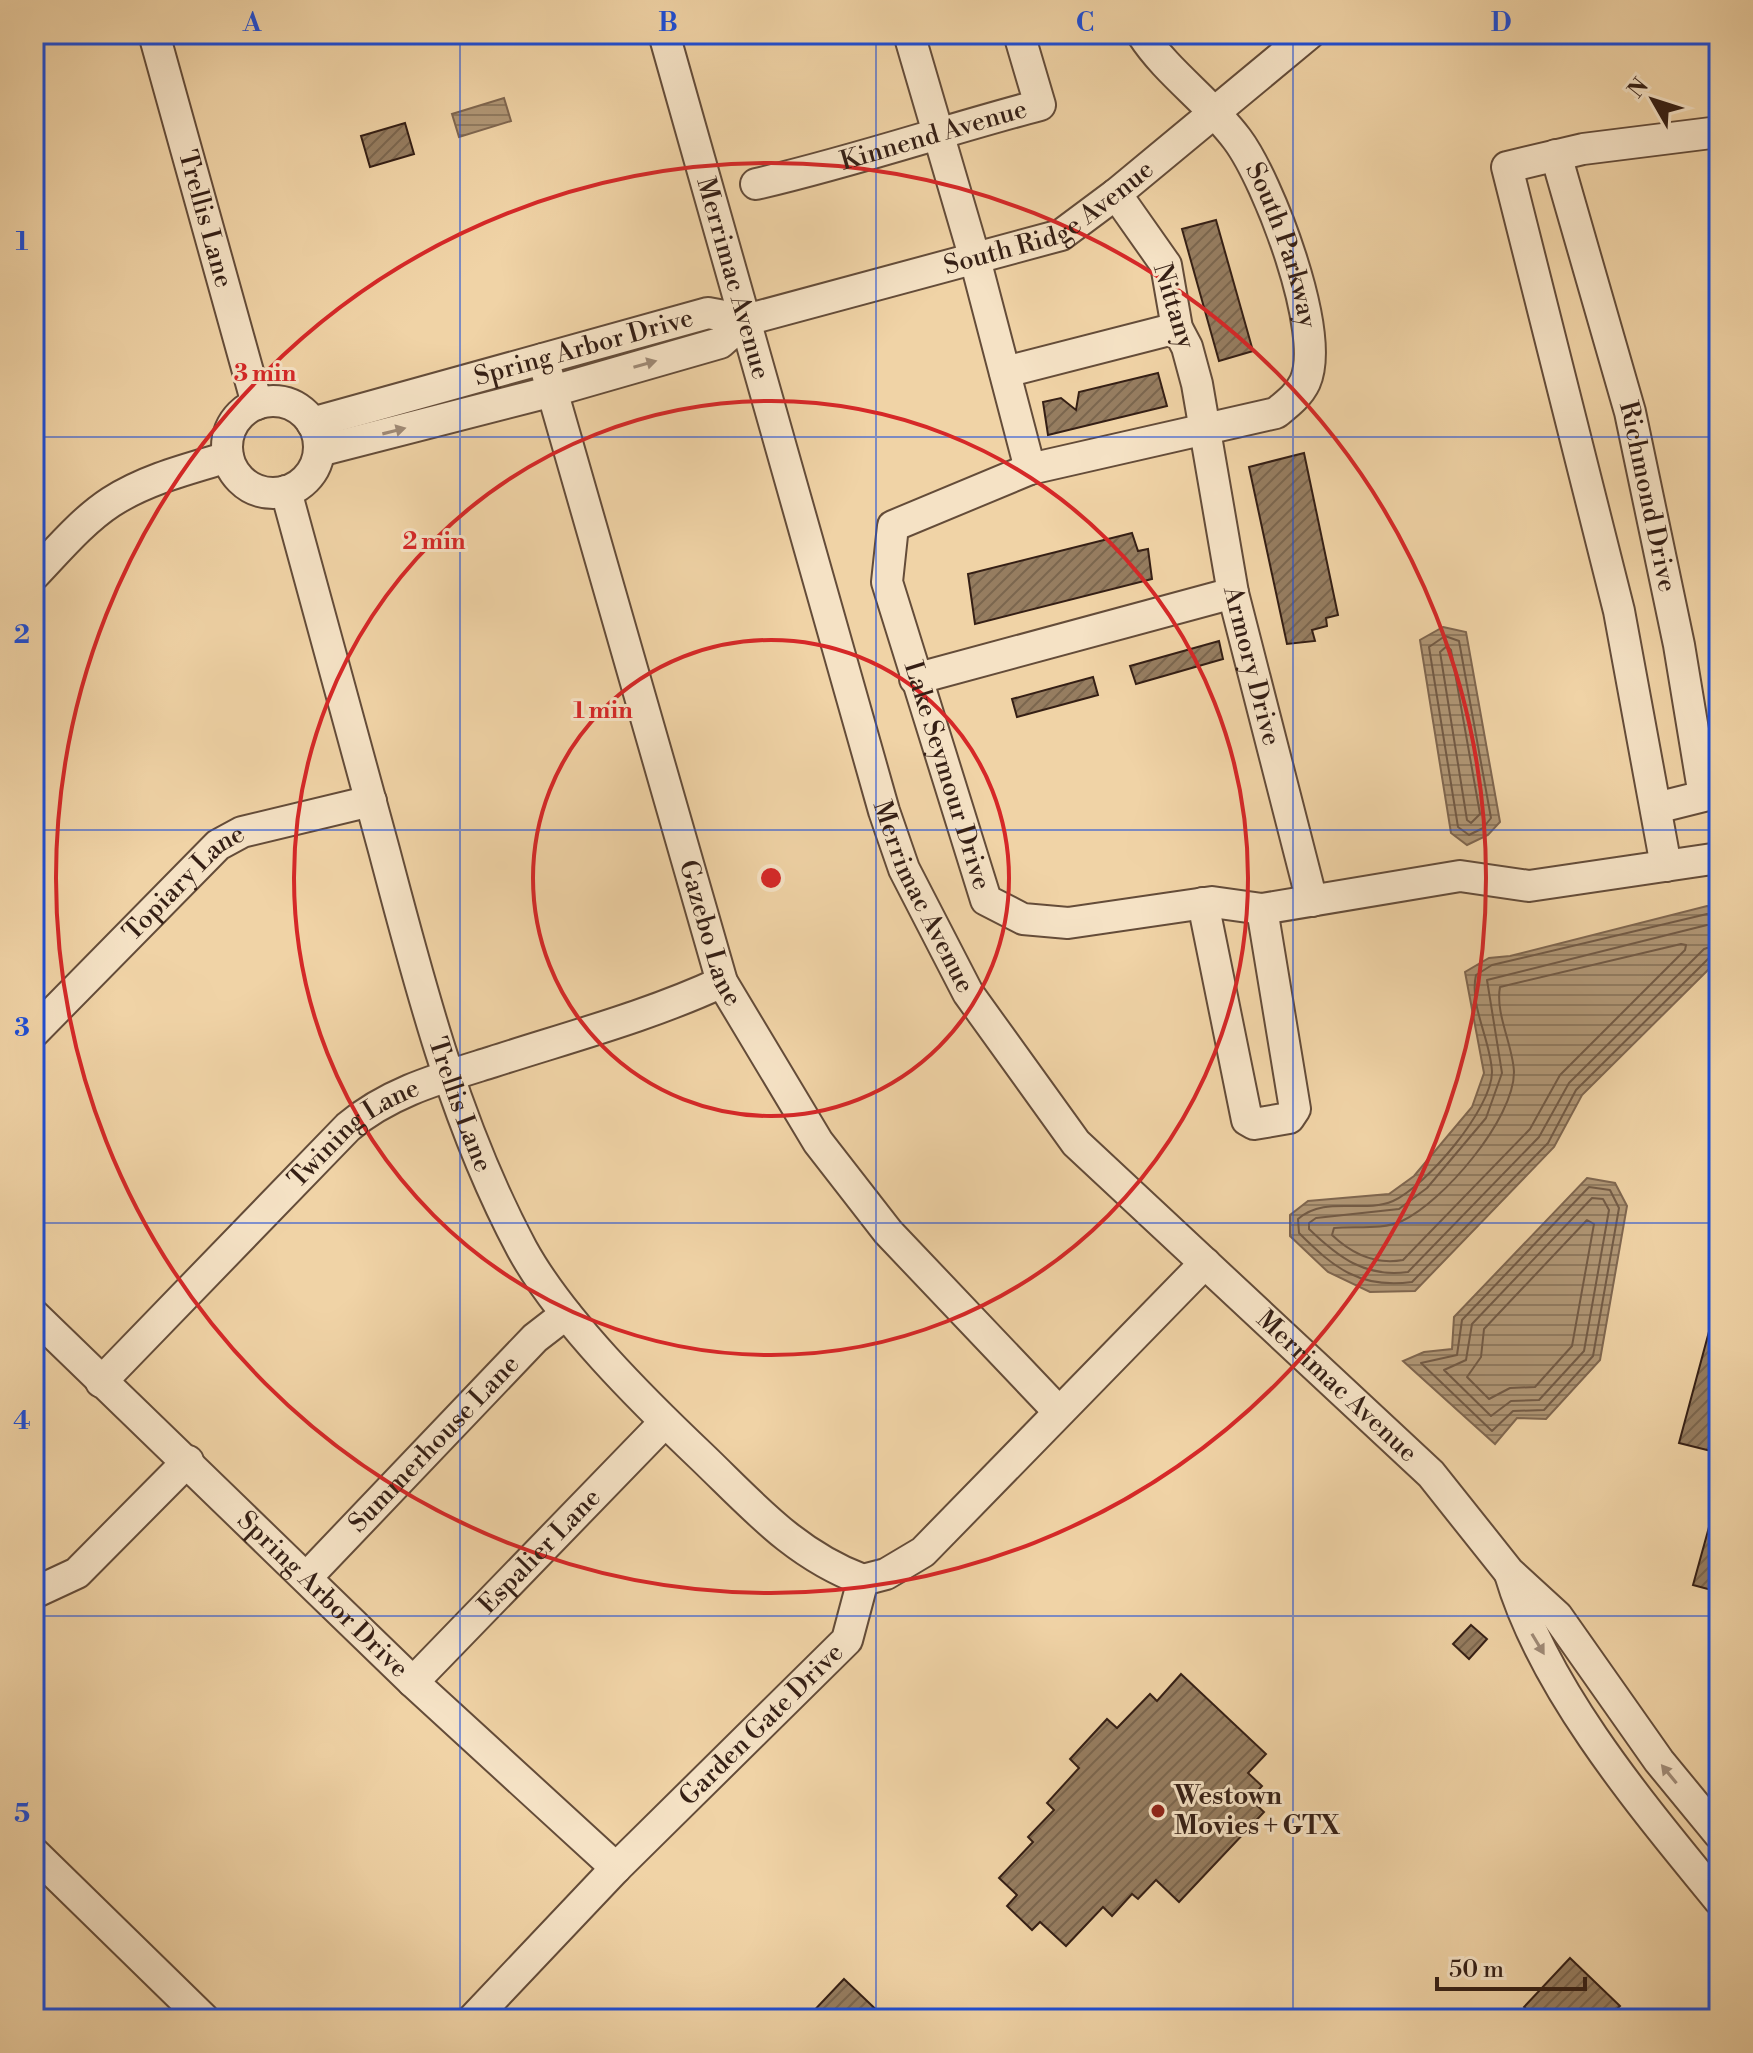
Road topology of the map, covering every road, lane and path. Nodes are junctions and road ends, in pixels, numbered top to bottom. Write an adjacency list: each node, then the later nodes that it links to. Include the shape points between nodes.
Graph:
1 (154, 34): 19 (street, Trellis Lane)
2 (664, 34): 14 (street, Merrimac Avenue)
3 (909, 34): 9 (street)
4 (1019, 34): 9 (street, Kinnend Avenue, via 1040,105)
5 (1142, 34): 7 (street, South Parkway)
6 (1299, 37): 7 (street, South Ridge Avenue)
7 (1214, 112): 12 (street, South Ridge Avenue); 20 (street, South Parkway, via 1254,162 1272,199 1312,343 1305,381 1276,413)
8 (1719, 132): 10 (street)
9 (937, 133): 11 (street, Kinnend Avenue, via 843,165); 13 (street)
10 (1556, 155): 29 (street, Richmond Drive, via 1630,412 1679,645 1704,796); 29 (street, Richmond Drive, via 1507,167 1619,611)
11 (756, 184)
12 (1116, 194): 13 (street, South Ridge Avenue, via 1061,235); 15 (street, Nittany, via 1166,265)
13 (975, 259): 14 (street, South Ridge Avenue); 17 (street)
14 (746, 320): 16 (street, Spring Arbor Drive, via 708,313); 18 (street, Spring Arbor Drive, one-way to 14, via 720,343); 38 (street, Merrimac Avenue, via 904,869 968,993 1076,1143)
15 (1177, 328): 17 (street); 20 (street, Nittany, via 1187,347)
16 (543, 359): 18 (street, Gazebo Lane); 21 (street, Spring Arbor Drive)
17 (1005, 372): 23 (street)
18 (553, 391): 21 (street, Spring Arbor Drive, one-way to 18); 35 (street, Gazebo Lane)
19 (257, 404): 21 (street, via 294,406); 22 (street, via 236,419)
20 (1206, 428): 23 (street, Lake Seymour Drive); 26 (street, Armory Drive)
21 (315, 437): 24 (street, via 308,476)
22 (228, 457): 24 (street, via 243,482 256,490); 25 (street, via 163,477 111,502)
23 (1030, 469): 27 (street, Lake Seymour Drive, via 893,526 887,582)
24 (286, 491): 28 (street, Trellis Lane)
25 (36, 570)
26 (1233, 593): 27 (street); 32 (street, Armory Drive)
27 (915, 679): 33 (street, Lake Seymour Drive, via 986,900 1023,919 1068,923)
28 (371, 801): 36 (street, Topiary Lane, via 242,832 218,845); 37 (street, Trellis Lane, via 435,1040)
29 (1656, 808): 31 (street, Richmond Drive)
30 (1719, 858): 31 (street, Lake Seymour Drive)
31 (1666, 866): 32 (street, Lake Seymour Drive, via 1529,886 1460,876)
32 (1312, 901): 34 (street, Lake Seymour Drive)
33 (1203, 903): 34 (street, Lake Seymour Drive); 34 (street, via 1247,1120 1254,1124 1289,1118 1295,1109)
34 (1262, 909)
35 (722, 982): 37 (street, Twining Lane, via 682,1001); 42 (street, Gazebo Lane, via 818,1142 879,1221)
36 (34, 1032)
37 (450, 1075): 39 (street, Trellis Lane, via 489,1181 523,1251); 41 (street, Twining Lane, via 372,1107 348,1127)
38 (1205, 1263): 42 (street); 45 (street, Merrimac Avenue, via 1431,1474)
39 (566, 1314): 43 (street, Trellis Lane); 46 (street, Summerhouse Lane, via 535,1338)
40 (34, 1315): 41 (street, Spring Arbor Drive)
41 (101, 1382): 44 (street, Spring Arbor Drive)
42 (1059, 1412): 47 (street, via 923,1552 886,1574)
43 (665, 1422): 47 (street, Trellis Lane, via 791,1541 825,1566); 49 (street, Espalier Lane)
44 (188, 1461): 46 (street, Spring Arbor Drive); 48 (street, via 77,1573)
45 (1509, 1572): 50 (street, Merrimac Avenue, one-way to 45, via 1659,1761 1557,1616); 53 (street, Merrimac Avenue, one-way to 53, via 1523,1617 1595,1738 1641,1805)
46 (307, 1577): 49 (street, Spring Arbor Drive)
47 (863, 1580): 52 (street, Garden Gate Drive, via 847,1640)
48 (34, 1593)
49 (413, 1682): 52 (street, Spring Arbor Drive)
50 (1719, 1834)
51 (34, 1853): 54 (street)
52 (616, 1868): 55 (street, Garden Gate Drive)
53 (1719, 1900)
54 (204, 2019)
55 (473, 2019)

